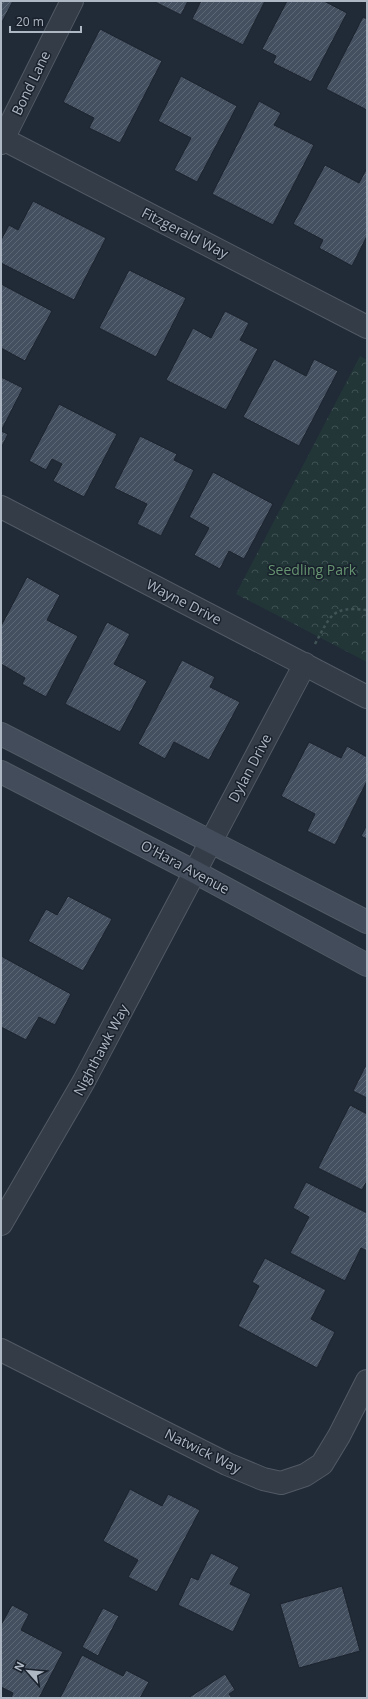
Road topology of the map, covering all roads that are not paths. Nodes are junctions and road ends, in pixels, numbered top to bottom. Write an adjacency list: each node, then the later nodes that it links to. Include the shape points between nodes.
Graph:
1 (72, 1): 2 (street, Bond Lane)
2 (2, 141): 3 (street, Fitzgerald Way)
3 (367, 327)
4 (1, 507): 5 (street, Wayne Drive)
5 (304, 664): 6 (street, Wayne Drive); 9 (street, Dylan Drive)
6 (367, 697)
7 (1, 734): 9 (street)
8 (1, 772): 10 (street, O'Hara Avenue)
9 (211, 842): 10 (street, Dylan Drive); 11 (street)
10 (195, 872): 12 (street, O'Hara Avenue); 13 (street, Nighthawk Way, via 84,1081)
11 (367, 922)
12 (367, 965)
13 (1, 1224)
14 (1, 1350): 15 (street, Natwick Way, via 227,1464 263,1479 281,1483 305,1475 322,1464)
15 (367, 1381)

